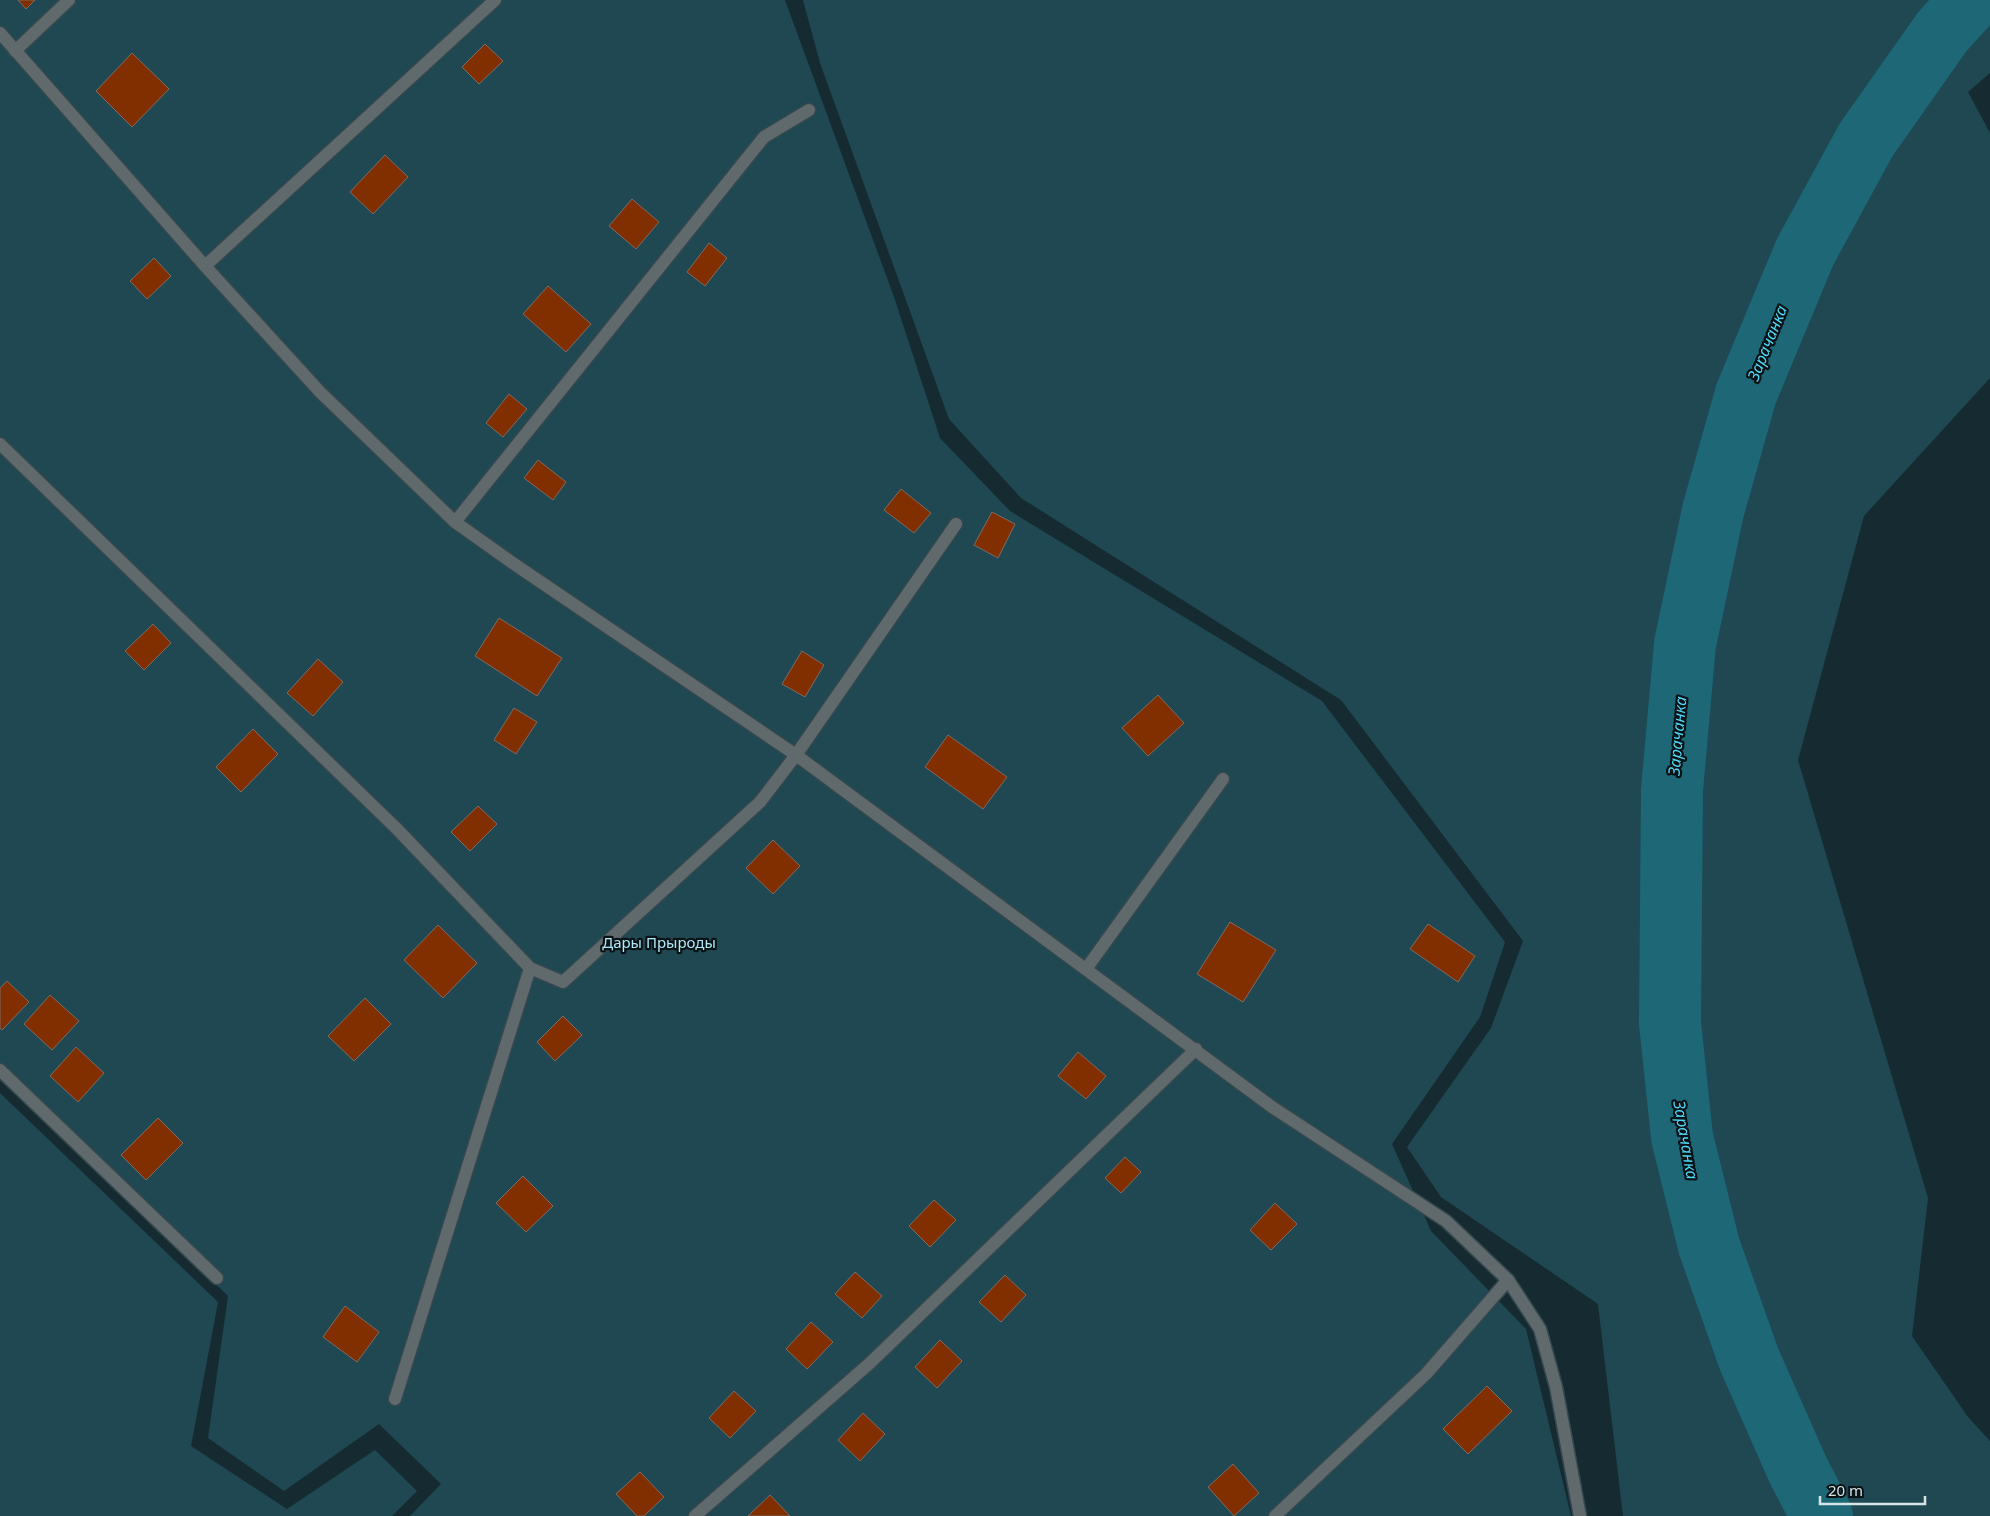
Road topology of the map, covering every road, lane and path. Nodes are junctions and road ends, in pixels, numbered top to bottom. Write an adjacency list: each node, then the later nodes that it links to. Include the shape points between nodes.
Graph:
1 (69, 0): 4 (lane)
2 (495, 0): 6 (lane)
3 (0, 33): 4 (lane)
4 (15, 50): 6 (lane)
5 (809, 110): 8 (lane, via 764,137)
6 (205, 266): 8 (lane, via 320,392)
7 (0, 444): 12 (lane, via 398,829)
8 (455, 522): 10 (lane)
9 (956, 524): 10 (lane)
10 (796, 755): 12 (lane, via 760,802 563,982); 13 (lane)
11 (1223, 779): 13 (lane)
12 (530, 968): 18 (lane)
13 (1086, 970): 14 (lane)
14 (1196, 1049): 17 (lane, via 1272,1107 1446,1221); 19 (lane, via 870,1363)
15 (0, 1070): 16 (lane)
16 (217, 1278)
17 (1508, 1280): 20 (lane, via 1426,1374); 21 (lane, via 1540,1329 1556,1387)
18 (395, 1399)
19 (695, 1516)
20 (1275, 1516)
21 (1580, 1516)

